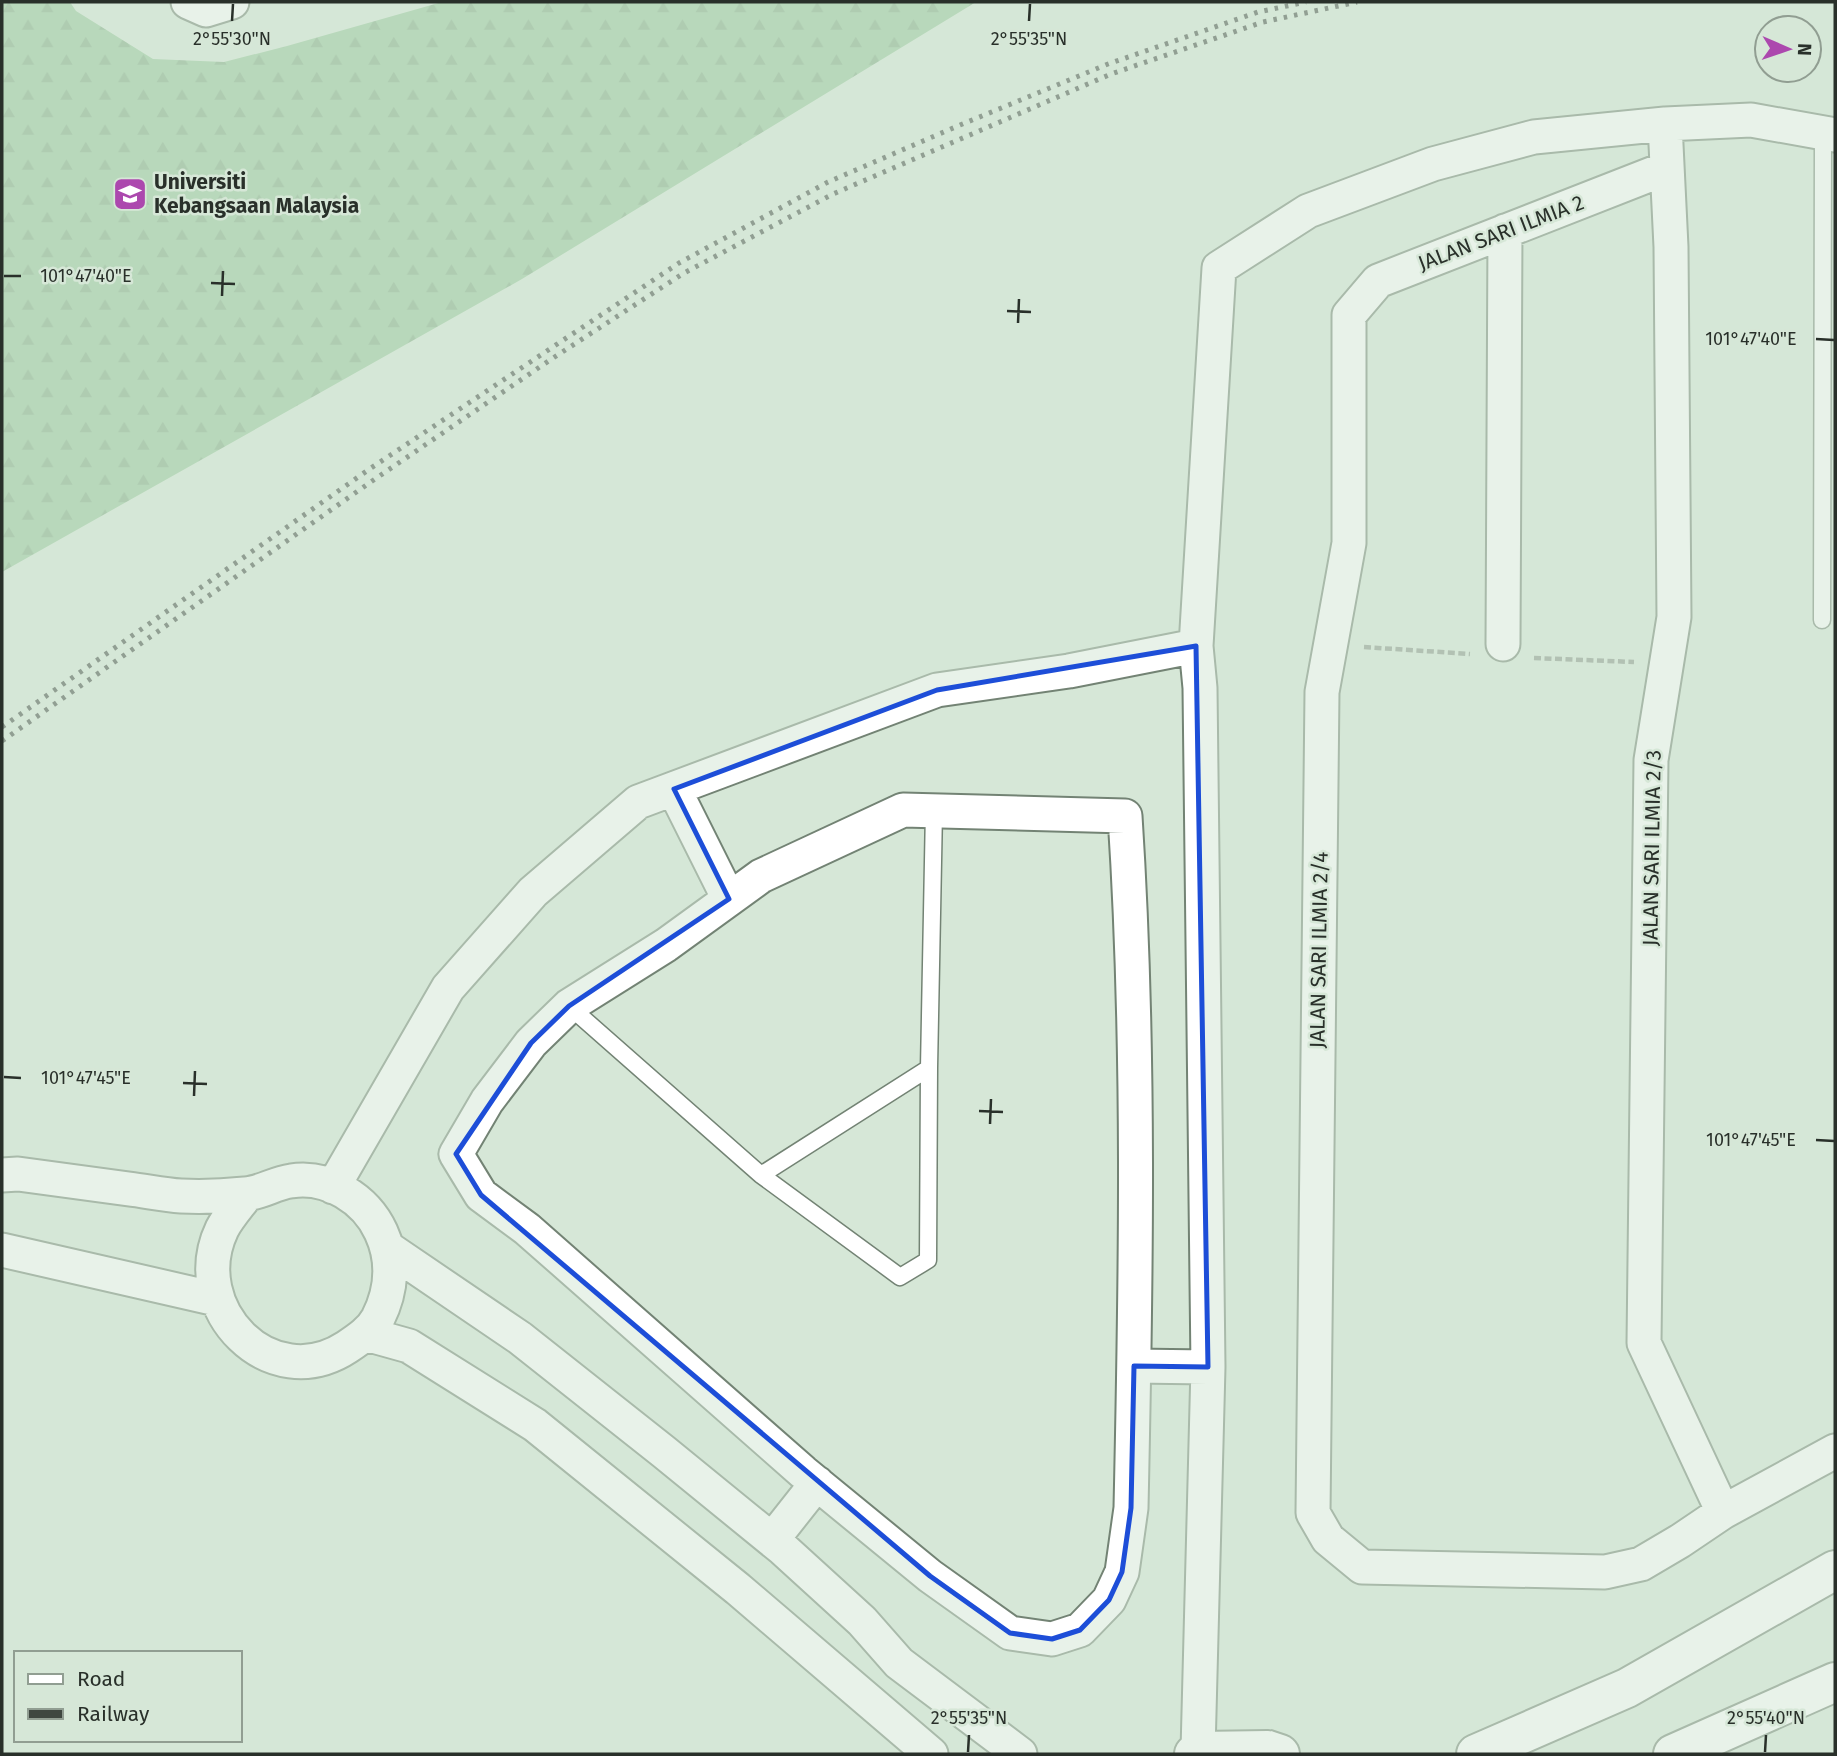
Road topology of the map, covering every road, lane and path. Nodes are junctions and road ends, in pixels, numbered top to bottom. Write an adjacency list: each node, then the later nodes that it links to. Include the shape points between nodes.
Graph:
1 (188, 2): 2 (street, via 206,10)
2 (232, 2)
3 (1665, 124): 4 (street, via 1751,120); 5 (street, JALAN SARI ILMIA 2/3); 11 (street, via 1534,137 1433,164 1308,211 1219,268)
4 (1829, 134): 8 (lane)
5 (1667, 169): 6 (street, JALAN SARI ILMIA 2); 12 (street, JALAN SARI ILMIA 2/3, via 1674,617)
6 (1505, 231): 7 (street, JALAN SARI ILMIA 2, via 1378,281); 10 (street)
7 (1349, 316): 9 (street, JALAN SARI ILMIA 2/4, via 1349,543)
8 (1822, 620)
9 (1331, 644): 10 (path, via 1492,656); 30 (street, JALAN SARI ILMIA 2/4, via 1322,692 1313,1513 1328,1539 1362,1567 1605,1572 1641,1564)
10 (1503, 645): 12 (path, via 1519,644 1525,657)
11 (1196, 646): 13 (street, via 937,690); 27 (street)
12 (1666, 663): 30 (street, JALAN SARI ILMIA 2/3, via 1651,760 1644,1343)
13 (674, 789): 15 (street); 20 (street, via 638,802 533,892 448,988)
14 (934, 810): 15 (street, via 903,810 761,876); 17 (lane); 26 (street, via 1125,816 1135,1052)
15 (729, 899): 16 (street)
16 (569, 1006): 19 (lane); 29 (street, via 531,1043 487,1101 456,1154 481,1195 548,1247)
17 (929, 1068): 19 (lane); 19 (lane, via 928,1260 900,1277)
18 (2, 1175): 21 (street, via 181,1196)
19 (761, 1175)
20 (333, 1187): 21 (street, via 291,1181); 22 (street, via 374,1217)
21 (247, 1194): 24 (street, via 222,1228 212,1263)
22 (389, 1249): 25 (street, via 390,1285 378,1319); 31 (street, via 520,1338)
23 (2, 1250): 24 (street)
24 (216, 1299): 25 (street, via 234,1331 257,1349 283,1359 311,1361 338,1353)
25 (366, 1334): 35 (street, via 409,1346 535,1425 738,1589)
26 (1134, 1366): 27 (street); 29 (street, via 1131,1508 1122,1572 1109,1600 1080,1630 1052,1639 1010,1633 930,1576)
27 (1208, 1367): 34 (street)
28 (1835, 1451): 30 (street)
29 (817, 1483): 31 (street)
30 (1723, 1512)
31 (772, 1540): 36 (street, via 862,1621 899,1663)
32 (1835, 1570): 38 (street, via 1627,1688)
33 (1835, 1682): 39 (street)
34 (1196, 1753): 37 (street, via 1268,1750)
35 (931, 1754)
36 (1020, 1754)
37 (1280, 1754)
38 (1476, 1754)
39 (1672, 1754)

